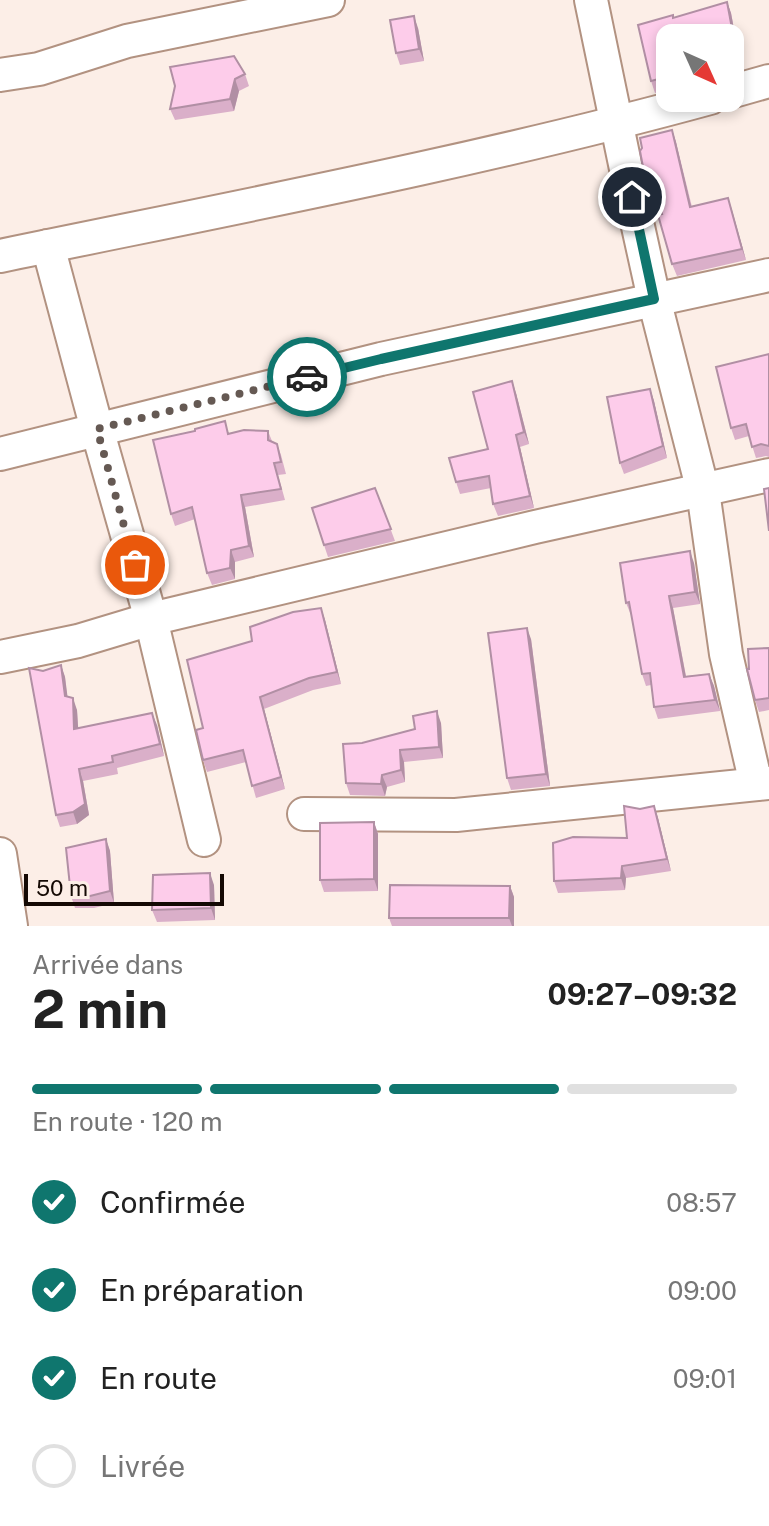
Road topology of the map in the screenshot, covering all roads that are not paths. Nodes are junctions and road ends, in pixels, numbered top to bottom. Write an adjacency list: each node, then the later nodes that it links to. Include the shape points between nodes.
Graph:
1 (328, 0): 3 (street, via 127,41 39,69)
2 (591, 0): 7 (street)
3 (0, 75)
4 (769, 81): 5 (street)
5 (744, 88)
6 (659, 112): 7 (street)
7 (616, 124): 8 (street); 11 (street)
8 (48, 246): 9 (street); 12 (street)
9 (0, 256)
10 (769, 275): 11 (street)
11 (654, 299): 12 (street); 15 (street)
12 (97, 429): 13 (street); 16 (street)
13 (0, 454)
14 (769, 475): 15 (street)
15 (703, 491): 16 (street); 18 (street, via 726,654)
16 (151, 619): 17 (street); 20 (street)
17 (0, 657)
18 (763, 784): 19 (street, via 456,815)
19 (304, 814)
20 (204, 840)
21 (0, 854): 22 (street)
22 (11, 926)

